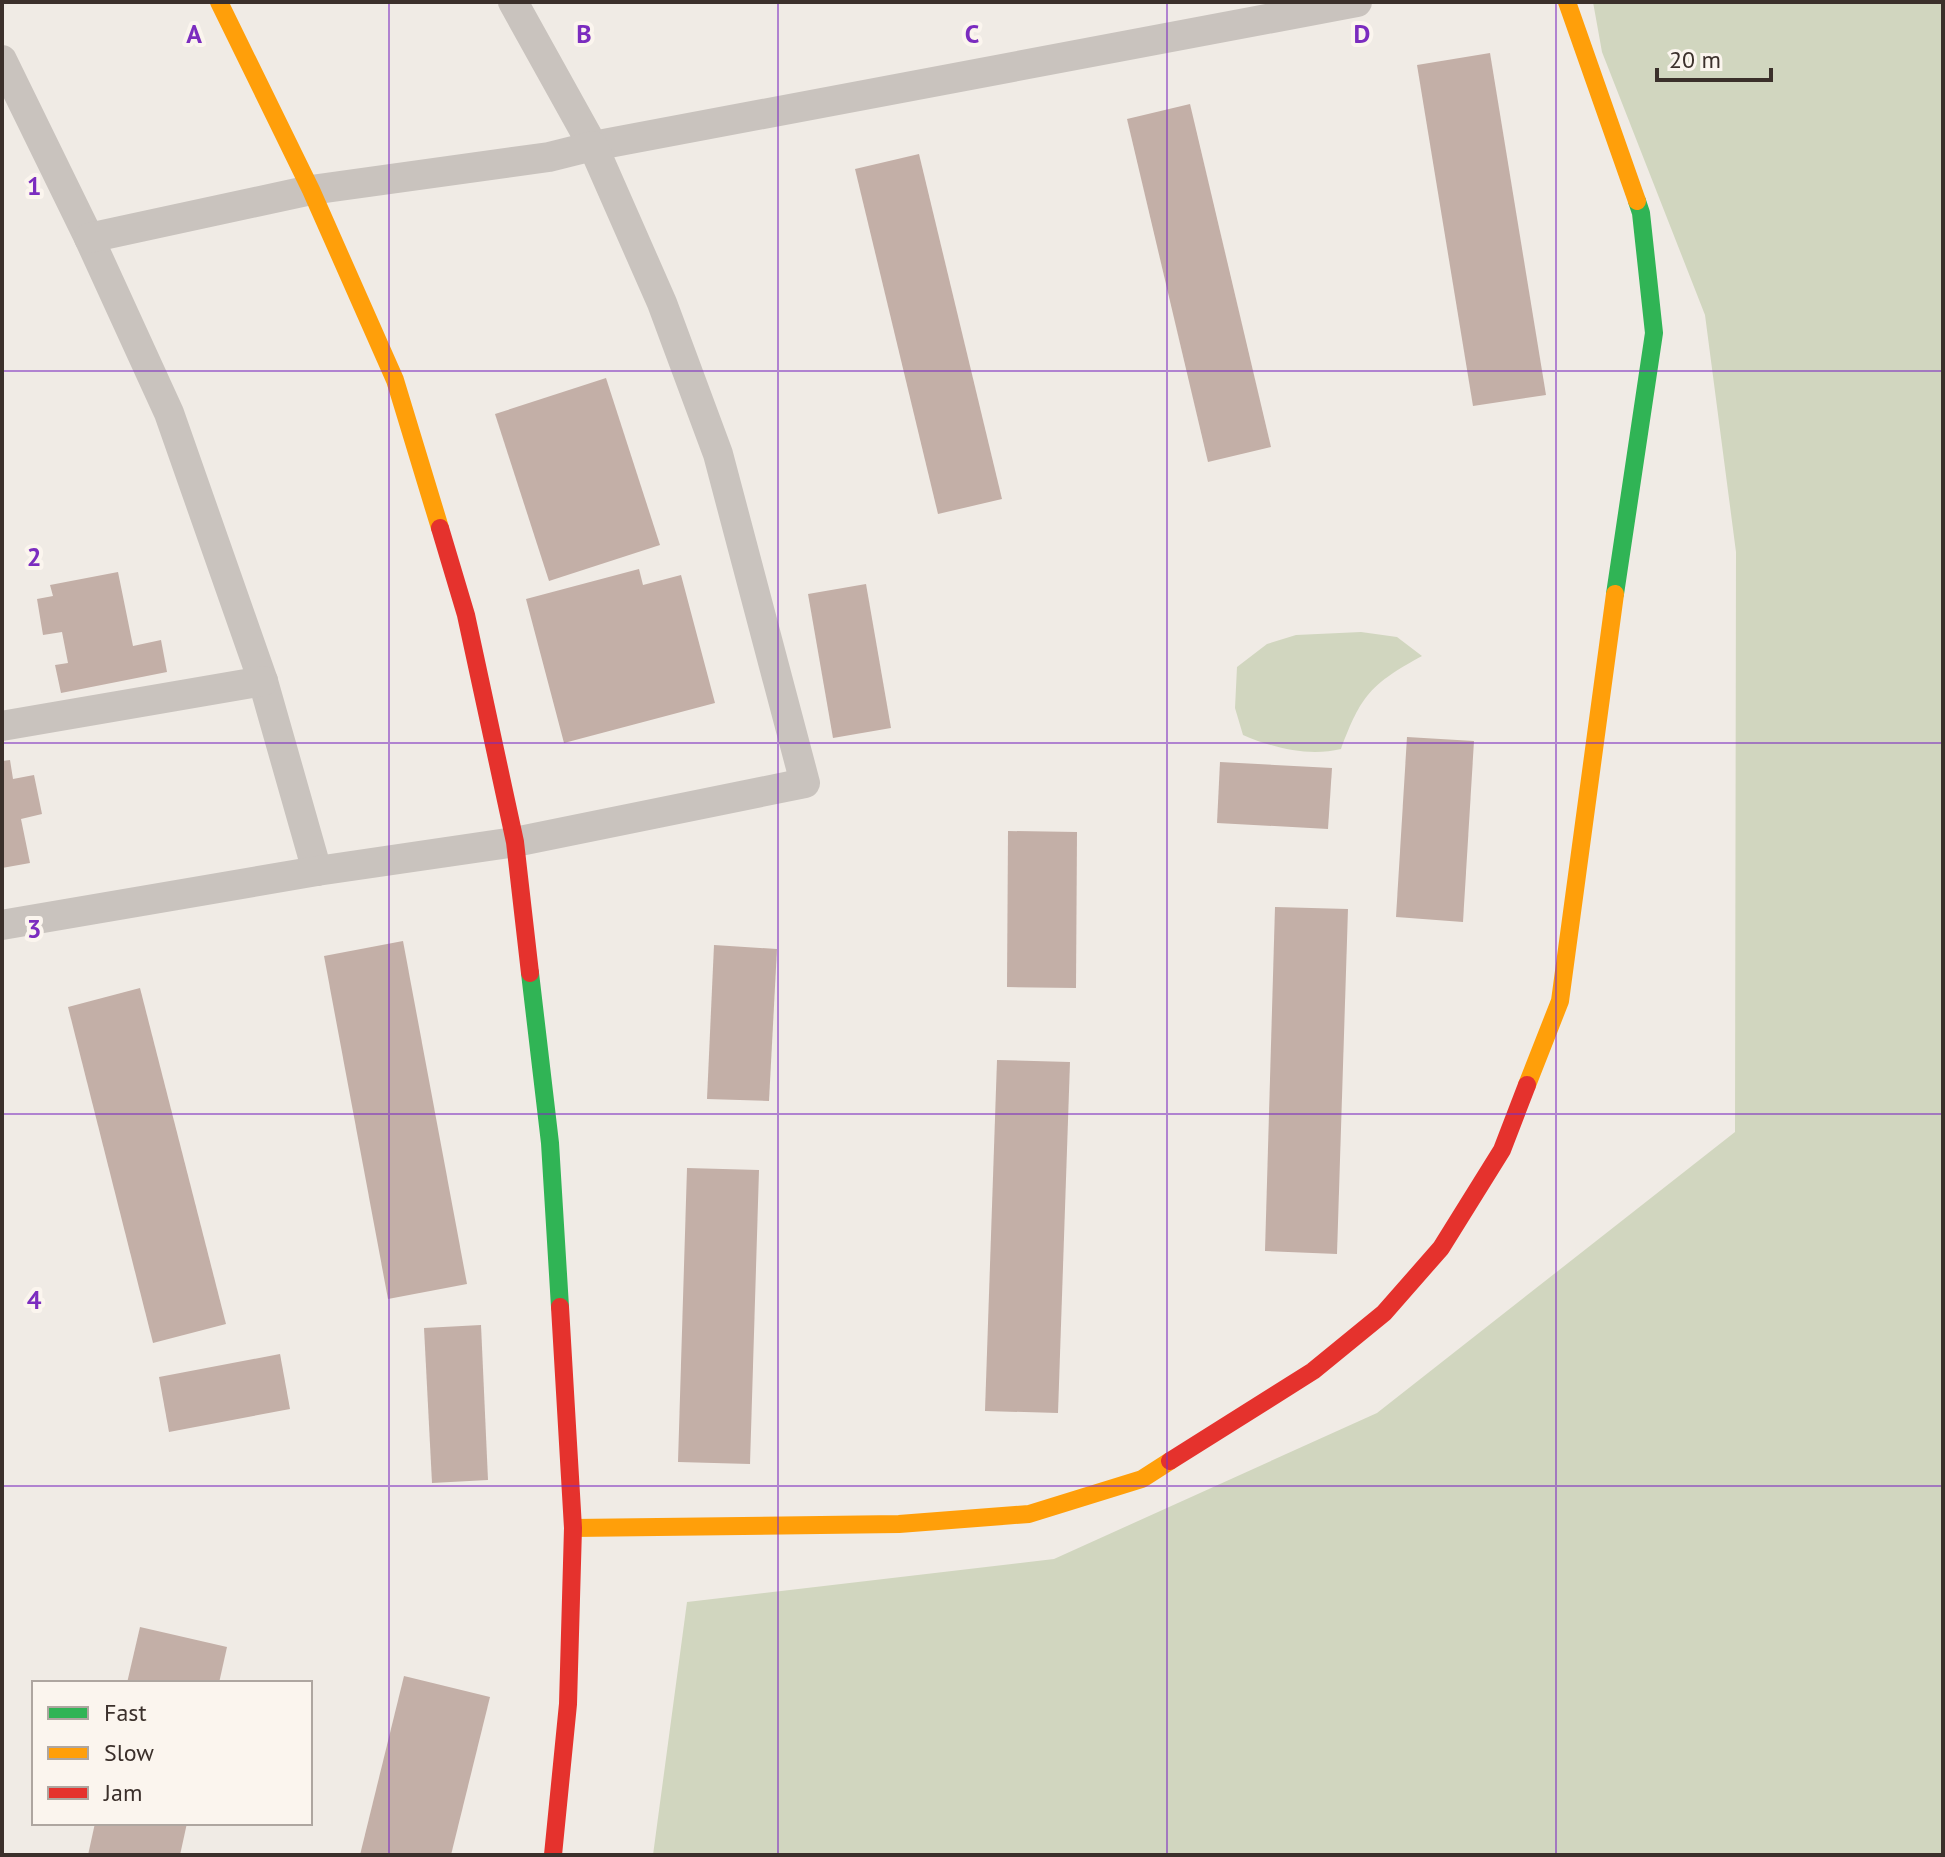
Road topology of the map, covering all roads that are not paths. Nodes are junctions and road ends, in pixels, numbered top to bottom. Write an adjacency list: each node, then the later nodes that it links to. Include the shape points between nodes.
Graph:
1 (219, 2): 7 (street)
2 (513, 2): 6 (street)
3 (1357, 2): 6 (street)
4 (1567, 2): 14 (street, via 1641,213 1654,333 1560,1001 1502,1150 1441,1248 1384,1313 1313,1371 1142,1479 1029,1514 899,1524)
5 (2, 60): 8 (street)
6 (593, 146): 7 (street, via 549,157); 11 (street, via 662,303 718,454 805,783)
7 (311, 190): 8 (street); 11 (street, via 395,380 466,615)
8 (89, 238): 9 (street, via 169,413)
9 (263, 681): 10 (street); 12 (street)
10 (2, 726)
11 (515, 842): 12 (street); 14 (street, via 550,1143)
12 (317, 871): 13 (street)
13 (2, 925)
14 (573, 1528): 15 (street, via 568,1704)
15 (553, 1855)

